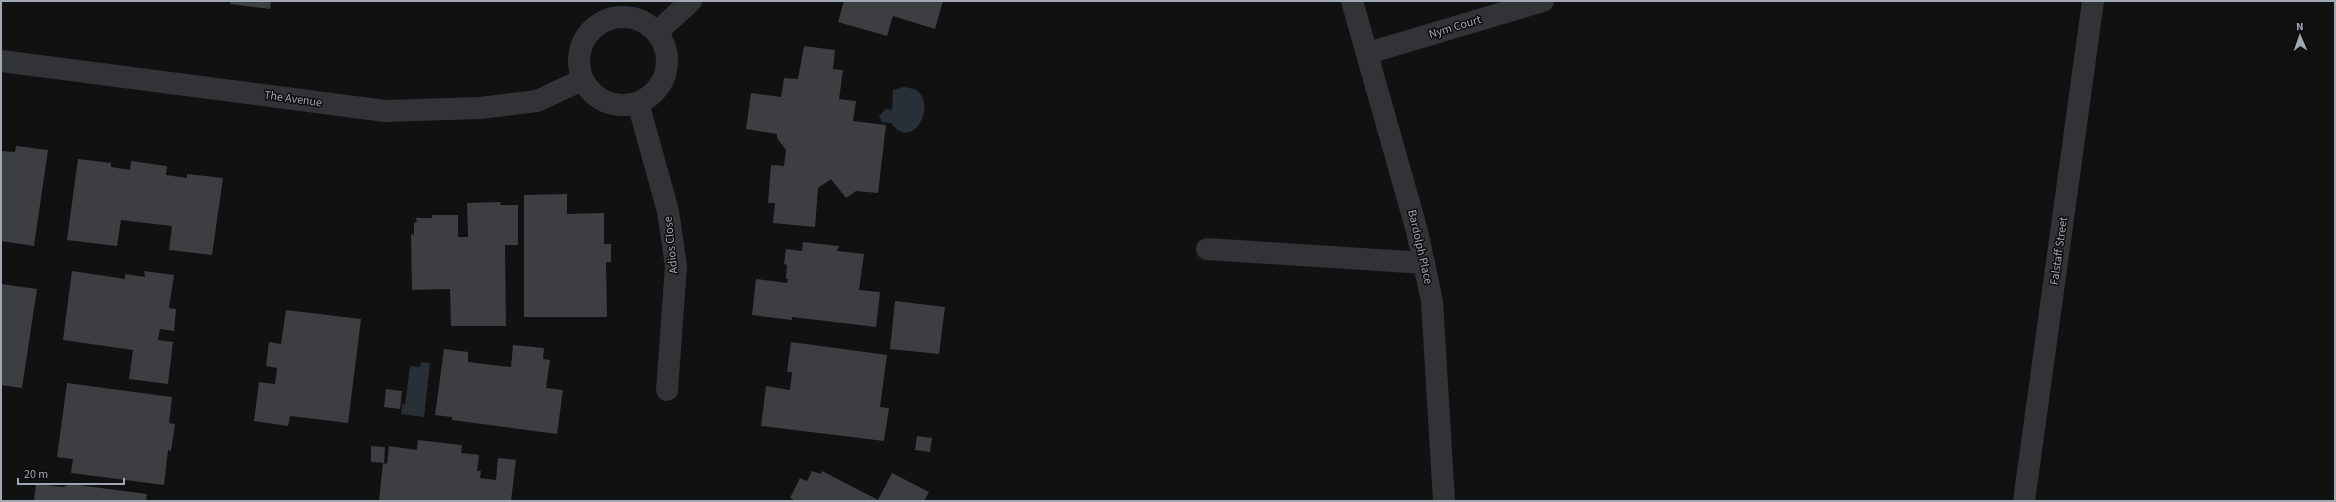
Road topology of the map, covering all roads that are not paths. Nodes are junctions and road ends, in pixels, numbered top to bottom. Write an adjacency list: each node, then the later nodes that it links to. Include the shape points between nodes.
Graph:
1 (691, 1): 5 (street)
2 (1352, 1): 6 (street, Bardolph Place)
3 (1543, 1): 6 (street, Nym Court)
4 (2093, 1): 14 (street, Falstaff Street)
5 (657, 32): 8 (street, via 646,23 633,18 618,17 605,20 592,28 583,39 579,52 578,67); 9 (street, via 668,58 666,72 651,96)
6 (1368, 53): 11 (street, Bardolph Place)
7 (1, 61): 8 (street, The Avenue, via 385,111 480,108 537,101)
8 (582, 80): 9 (street, via 589,91 612,105)
9 (638, 103): 12 (street, Adios Close, via 668,211 676,266)
10 (1207, 249): 11 (street)
11 (1424, 263): 13 (street, Bardolph Place, via 1432,301)
12 (667, 390)
13 (1444, 501)
14 (2024, 501)

